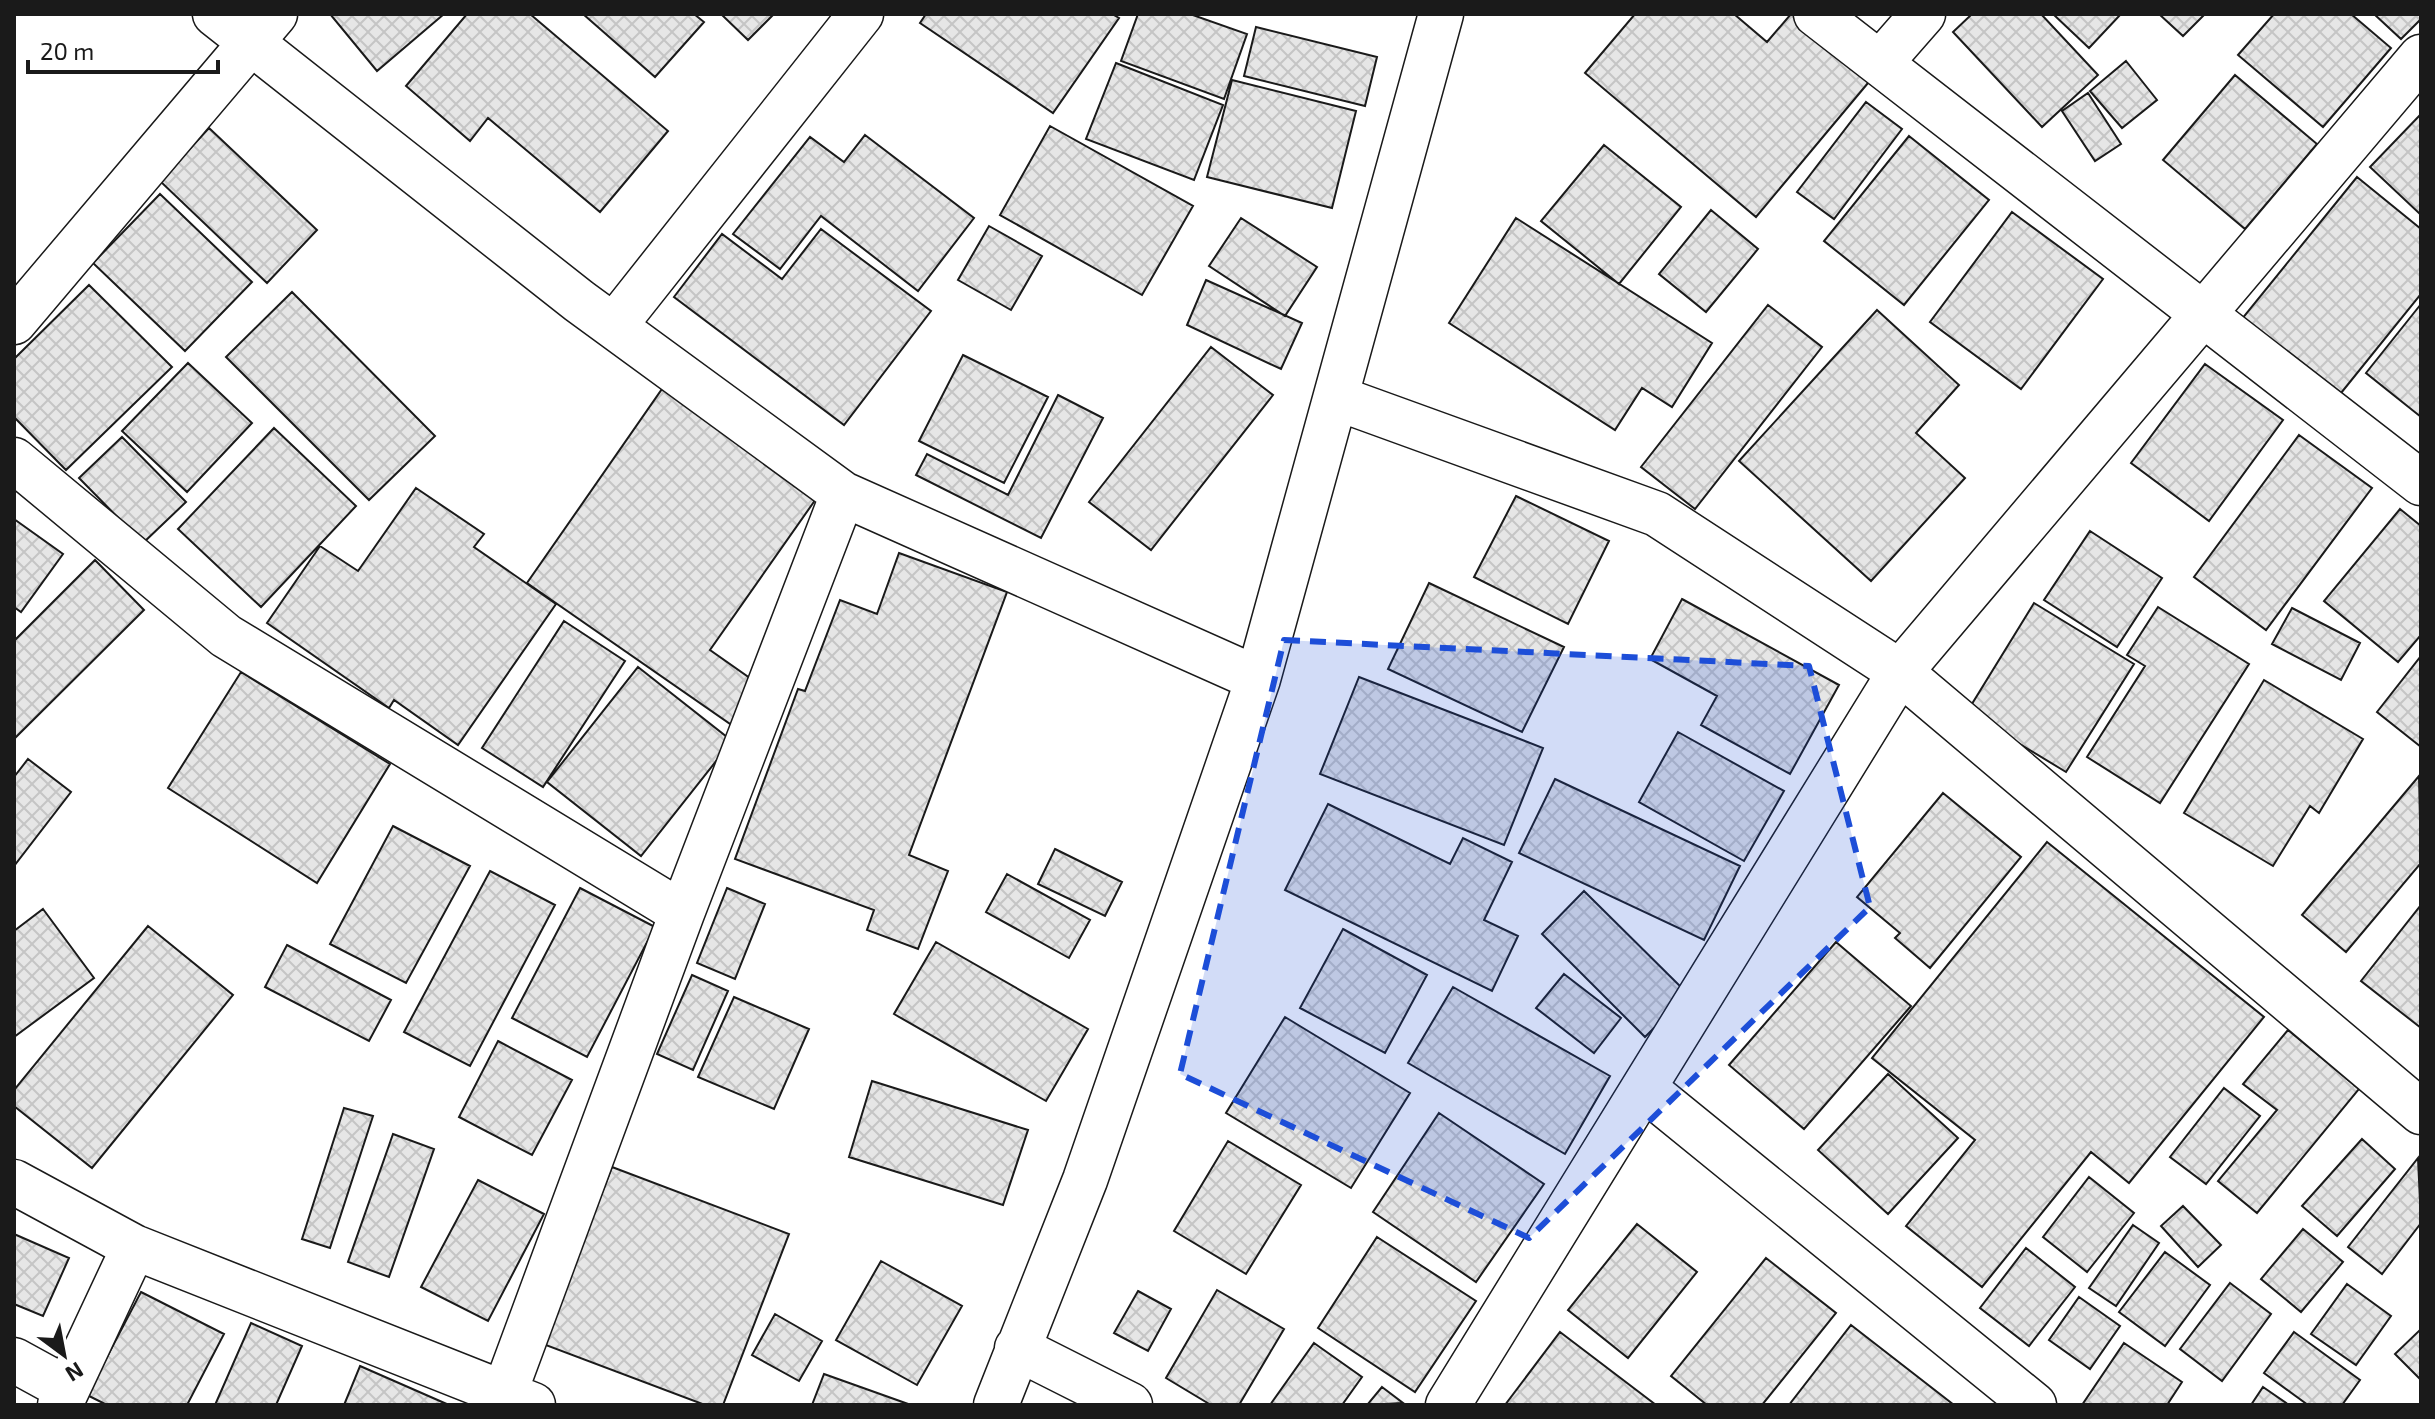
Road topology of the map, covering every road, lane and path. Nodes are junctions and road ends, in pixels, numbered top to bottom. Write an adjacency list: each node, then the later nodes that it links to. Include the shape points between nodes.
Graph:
1 (215, 14): 6 (street)
2 (861, 14): 11 (street)
3 (1441, 14): 12 (street)
4 (1816, 14): 8 (street)
5 (1923, 14): 8 (street)
6 (263, 29): 10 (street); 11 (street)
7 (2421, 57): 9 (street)
8 (1881, 62): 9 (street)
9 (2204, 316): 14 (street); 16 (street)
10 (14, 322)
11 (614, 326): 15 (street)
12 (1337, 398): 16 (street, via 1657,514); 17 (street)
13 (14, 460): 18 (street, via 226,636)
14 (2421, 483)
15 (843, 494): 17 (street); 18 (street)
16 (1900, 672): 19 (street); 20 (street)
17 (1258, 679): 23 (street, via 1085,1180)
18 (682, 913): 26 (street)
19 (1644, 1088): 29 (street); 30 (street)
20 (2421, 1112)
21 (14, 1183): 22 (street)
22 (134, 1247): 25 (street); 26 (street, via 395,1348)
23 (1017, 1348): 27 (street); 28 (street)
24 (14, 1360): 25 (street)
25 (64, 1397)
26 (512, 1401)
27 (996, 1405)
28 (1130, 1405)
29 (1448, 1405)
30 (2034, 1405)

